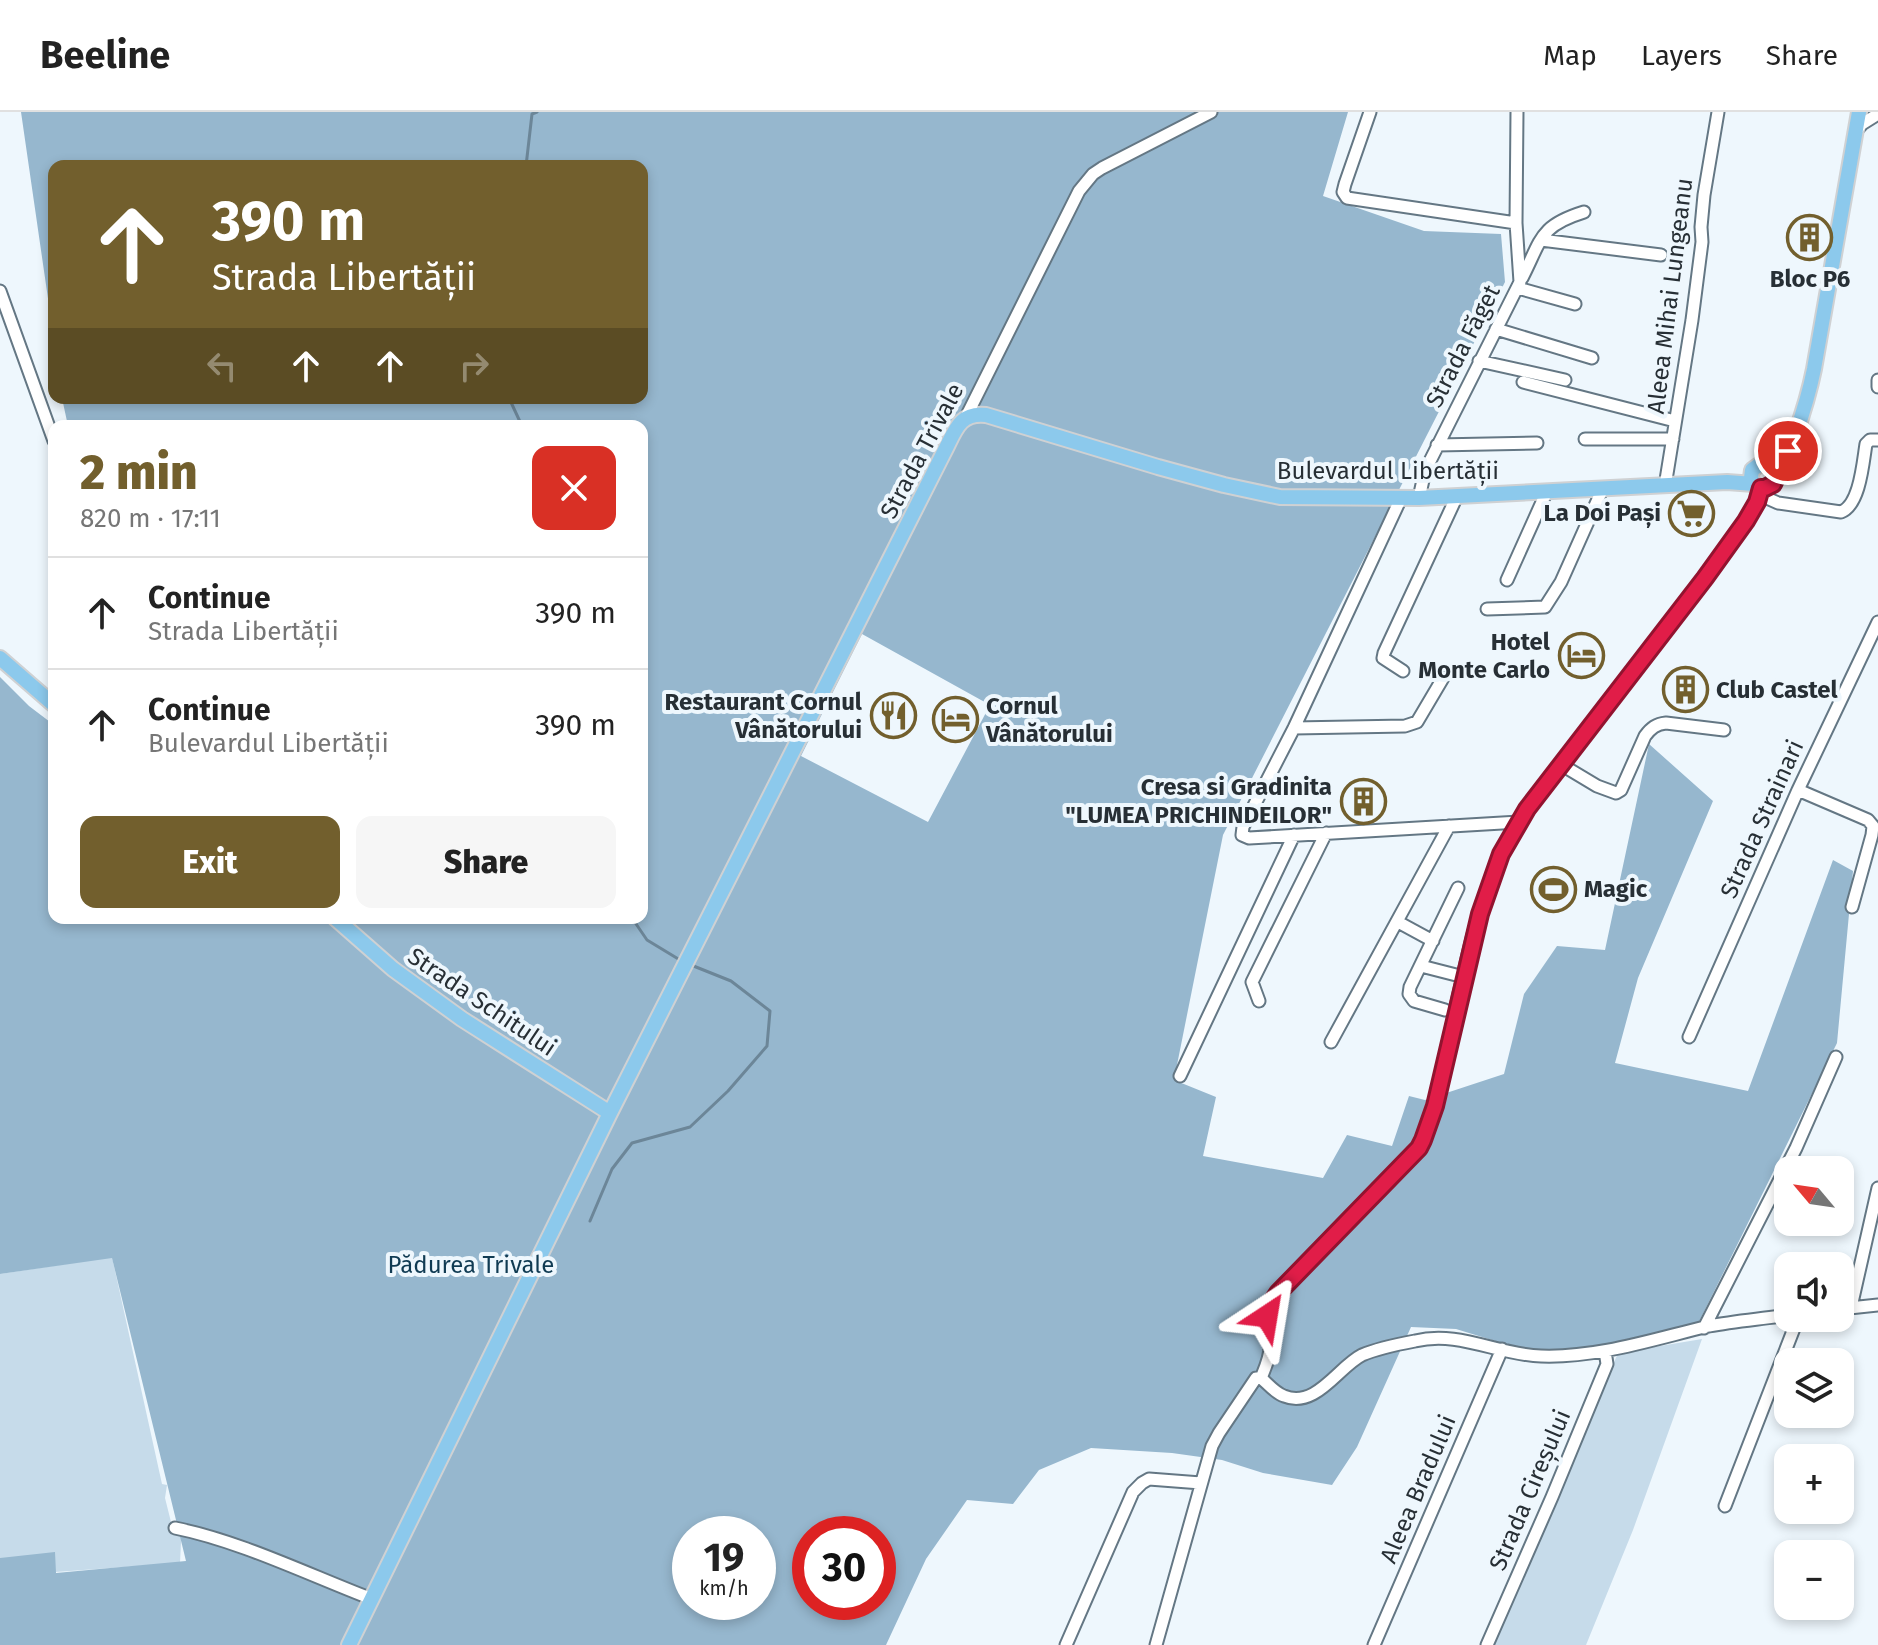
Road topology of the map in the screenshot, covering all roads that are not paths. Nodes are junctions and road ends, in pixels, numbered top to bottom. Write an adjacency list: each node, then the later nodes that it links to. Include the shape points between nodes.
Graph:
1 (1211, 112): 24 (street, Strada Trivale, via 1087,180)
2 (1370, 112): 9 (street, via 1345,184 1347,198)
3 (1517, 112): 9 (street, Strada Făget)
4 (1718, 112): 25 (street, Aleea Mihai Lungeanu)
5 (1859, 112): 7 (main road)
6 (1878, 114): 7 (street)
7 (1855, 133): 27 (main road, via 1812,381)
8 (1584, 212): 10 (street, via 1552,225)
9 (1516, 223): 12 (street, Strada Făget)
10 (1541, 240): 11 (street); 12 (street)
11 (1661, 255)
12 (1519, 285): 14 (street); 16 (street, Strada Făget)
13 (0, 291): 15 (street)
14 (1575, 304)
15 (13, 327): 17 (street); 26 (street)
16 (1496, 329): 18 (street); 19 (street, Strada Făget)
17 (0, 334)
18 (1592, 358)
19 (1479, 361): 20 (street); 32 (street, Strada Făget)
20 (1565, 380)
21 (1878, 380): 23 (street)
22 (1523, 382): 25 (street)
23 (1878, 387)
24 (966, 417): 38 (main road, Bulevardul Libertății, via 986,415 1280,497); 70 (main road, Strada Trivale)
25 (1675, 421): 29 (street, Aleea Mihai Lungeanu)
26 (48, 424)
27 (1796, 433): 33 (main road); 33 (main road, via 1776,476 1770,466)
28 (1585, 439): 29 (street)
29 (1673, 439): 34 (street, Aleea Mihai Lungeanu)
30 (1878, 440): 33 (street, via 1866,444 1853,501 1841,512 1769,499)
31 (1537, 443): 32 (street)
32 (1437, 445): 39 (street, Strada Făget)
33 (1759, 479): 34 (main road, Bulevardul Libertății); 51 (street, via 1754,508)
34 (1665, 486): 35 (main road, Bulevardul Libertății)
35 (1603, 488): 36 (main road, Bulevardul Libertății); 41 (street, via 1545,607)
36 (1547, 491): 37 (main road, Bulevardul Libertății); 40 (street)
37 (1457, 496): 39 (main road, Bulevardul Libertății); 46 (street, via 1384,653 1386,662)
38 (1401, 498): 39 (main road, Bulevardul Libertății); 49 (street)
39 (1419, 498)
40 (1507, 580)
41 (1487, 609)
42 (1878, 622): 44 (street, Strada Strainari)
43 (1878, 643): 44 (street)
44 (1865, 649): 52 (street, Strada Strainari)
45 (0, 658): 48 (main road)
46 (1403, 671)
47 (1443, 678): 49 (street, via 1417,722)
48 (48, 700)
49 (1294, 728): 56 (street, via 1242,835)
50 (1724, 730): 51 (street, via 1658,724 1645,736 1616,793)
51 (1562, 765): 53 (street)
52 (1798, 790): 58 (street, via 1873,826); 66 (street, Strada Strainari)
53 (1519, 822): 54 (street); 63 (street, via 1487,890)
54 (1449, 826): 55 (street); 59 (street)
55 (1326, 833): 56 (street); 64 (street, via 1252,982)
56 (1294, 835): 69 (street)
57 (1458, 888): 61 (street)
58 (1852, 907)
59 (1398, 922): 61 (street); 67 (street)
60 (342, 924): 70 (main road, Strada Schitului, via 462,1019)
61 (1433, 941): 62 (street)
62 (1421, 966): 63 (street); 65 (street, via 1410,997)
63 (1464, 977): 80 (street, via 1423,1140 1278,1293 1267,1316 1270,1349)
64 (1259, 1001)
65 (1445, 1010)
66 (1689, 1037)
67 (1331, 1042)
68 (1836, 1057): 76 (street)
69 (1180, 1076)
70 (610, 1113): 84 (main road, Strada Trivale)
71 (1878, 1188): 72 (street)
72 (1854, 1278)
73 (1878, 1305): 74 (street)
74 (1854, 1307)
75 (1774, 1317): 76 (street)
76 (1704, 1328): 79 (street)
77 (1793, 1332): 82 (street)
78 (1502, 1349): 79 (street, via 1541,1356); 80 (street, via 1455,1338 1419,1339 1361,1356 1316,1392 1294,1399); 88 (street, Aleea Bradului)
79 (1605, 1351): 89 (street, Strada Cireșului, via 1607,1364)
80 (1261, 1378): 81 (street, via 1219,1433)
81 (1201, 1483): 86 (street, via 1149,1479 1133,1492); 87 (street)
82 (1725, 1506)
83 (175, 1528): 84 (street)
84 (372, 1599): 85 (main road, Strada Trivale)
85 (349, 1645)
86 (1066, 1645)
87 (1156, 1645)
88 (1374, 1645)
89 (1487, 1645)

